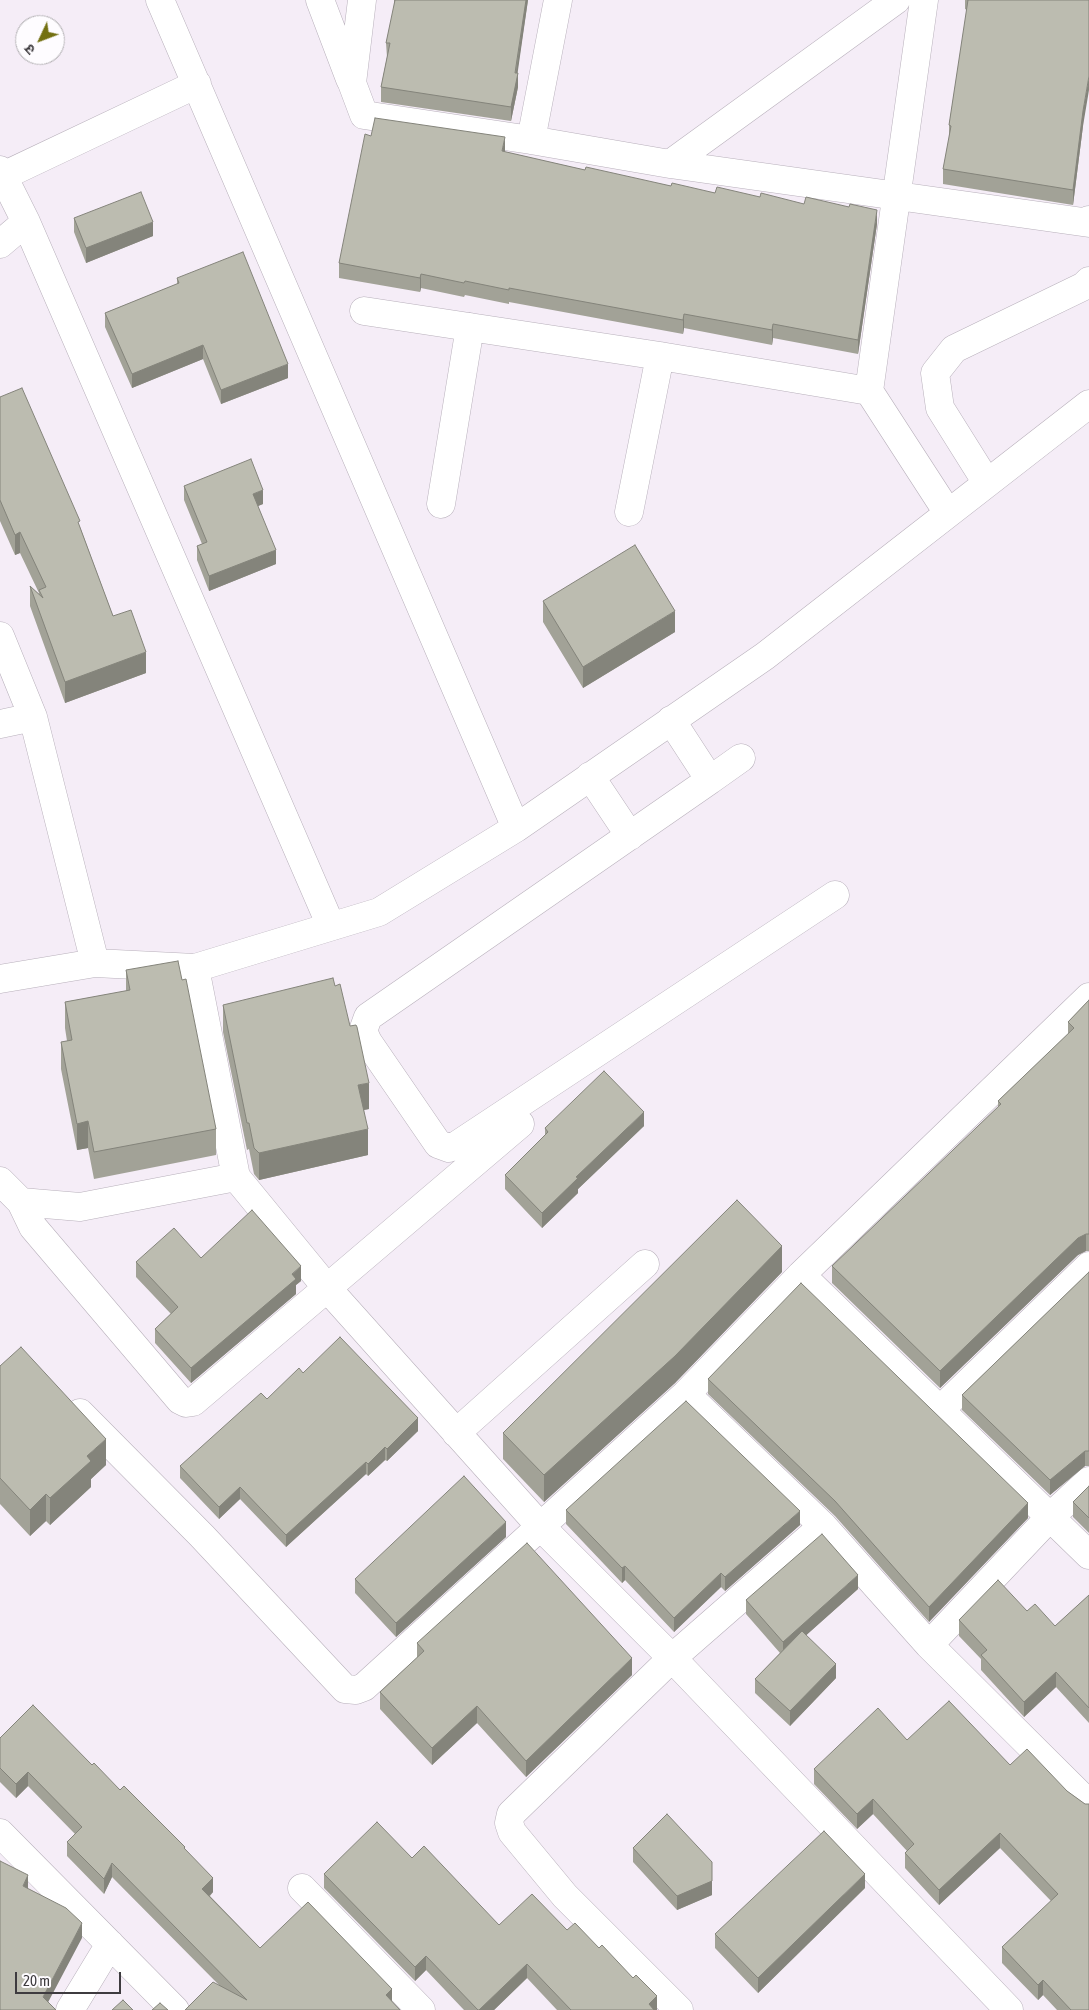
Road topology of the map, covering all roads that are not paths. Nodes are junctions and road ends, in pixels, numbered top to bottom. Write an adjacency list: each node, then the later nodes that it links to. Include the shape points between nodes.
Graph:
1 (160, 0): 8 (street)
2 (320, 0): 7 (street)
3 (362, 0): 7 (street)
4 (558, 0): 9 (street)
5 (896, 0): 10 (street)
6 (924, 0): 12 (street)
7 (352, 83): 9 (street, via 364,115)
8 (197, 84): 11 (street); 33 (street)
9 (531, 140): 10 (street)
10 (670, 164): 12 (street)
11 (1, 173): 14 (street)
12 (897, 196): 13 (street, via 1088,223); 20 (street)
13 (1089, 220)
14 (26, 222): 15 (street); 36 (street)
15 (0, 244)
16 (1089, 280): 22 (street, via 1084,286 954,349 935,373 940,408)
17 (364, 311): 18 (street)
18 (470, 327): 19 (street); 23 (street)
19 (660, 356): 20 (street); 24 (street)
20 (868, 391): 25 (street)
21 (1089, 404): 22 (street)
22 (987, 483): 25 (street)
23 (441, 504)
24 (629, 512)
25 (948, 514): 28 (street, via 765,656)
26 (0, 636): 27 (street)
27 (33, 717): 29 (street); 37 (street)
28 (671, 720): 31 (street); 32 (street)
29 (0, 724)
30 (741, 758): 32 (street)
31 (590, 776): 33 (street); 34 (street)
32 (710, 780): 34 (street)
33 (516, 828): 36 (street, via 379,912)
34 (630, 836): 35 (street, via 368,1017 363,1031 368,1042 438,1144 449,1148 457,1145)
35 (835, 895)
36 (331, 926): 38 (street)
37 (94, 963): 38 (street); 39 (street)
38 (195, 968): 42 (street)
39 (0, 979)
40 (1089, 997): 47 (street)
41 (520, 1124): 48 (street)
42 (236, 1177): 44 (street, via 80,1207); 48 (street)
43 (0, 1181): 44 (street)
44 (21, 1202): 48 (street, via 33,1227 180,1400 186,1403 205,1393)
45 (645, 1264): 52 (street)
46 (1089, 1266): 51 (street)
47 (800, 1275): 49 (street); 51 (street)
48 (327, 1288): 52 (street)
49 (686, 1394): 55 (street); 56 (street)
50 (71, 1404): 55 (street, via 202,1536 345,1688 356,1690 364,1687)
51 (941, 1409): 54 (street)
52 (456, 1433): 55 (street)
53 (1089, 1481): 54 (street)
54 (1051, 1516): 57 (street); 58 (street)
55 (540, 1526): 59 (street)
56 (822, 1526): 58 (street); 59 (street)
57 (1089, 1555)
58 (929, 1645): 60 (street)
59 (672, 1658): 64 (street); 68 (street, via 512,1814 509,1823 512,1832 565,1896)
60 (1089, 1804)
61 (0, 1833): 63 (street)
62 (302, 1888): 67 (street)
63 (110, 1944): 65 (street); 66 (street)
64 (1002, 2008)
65 (70, 2010)
66 (175, 2010)
67 (421, 2010)
68 (679, 2010)

